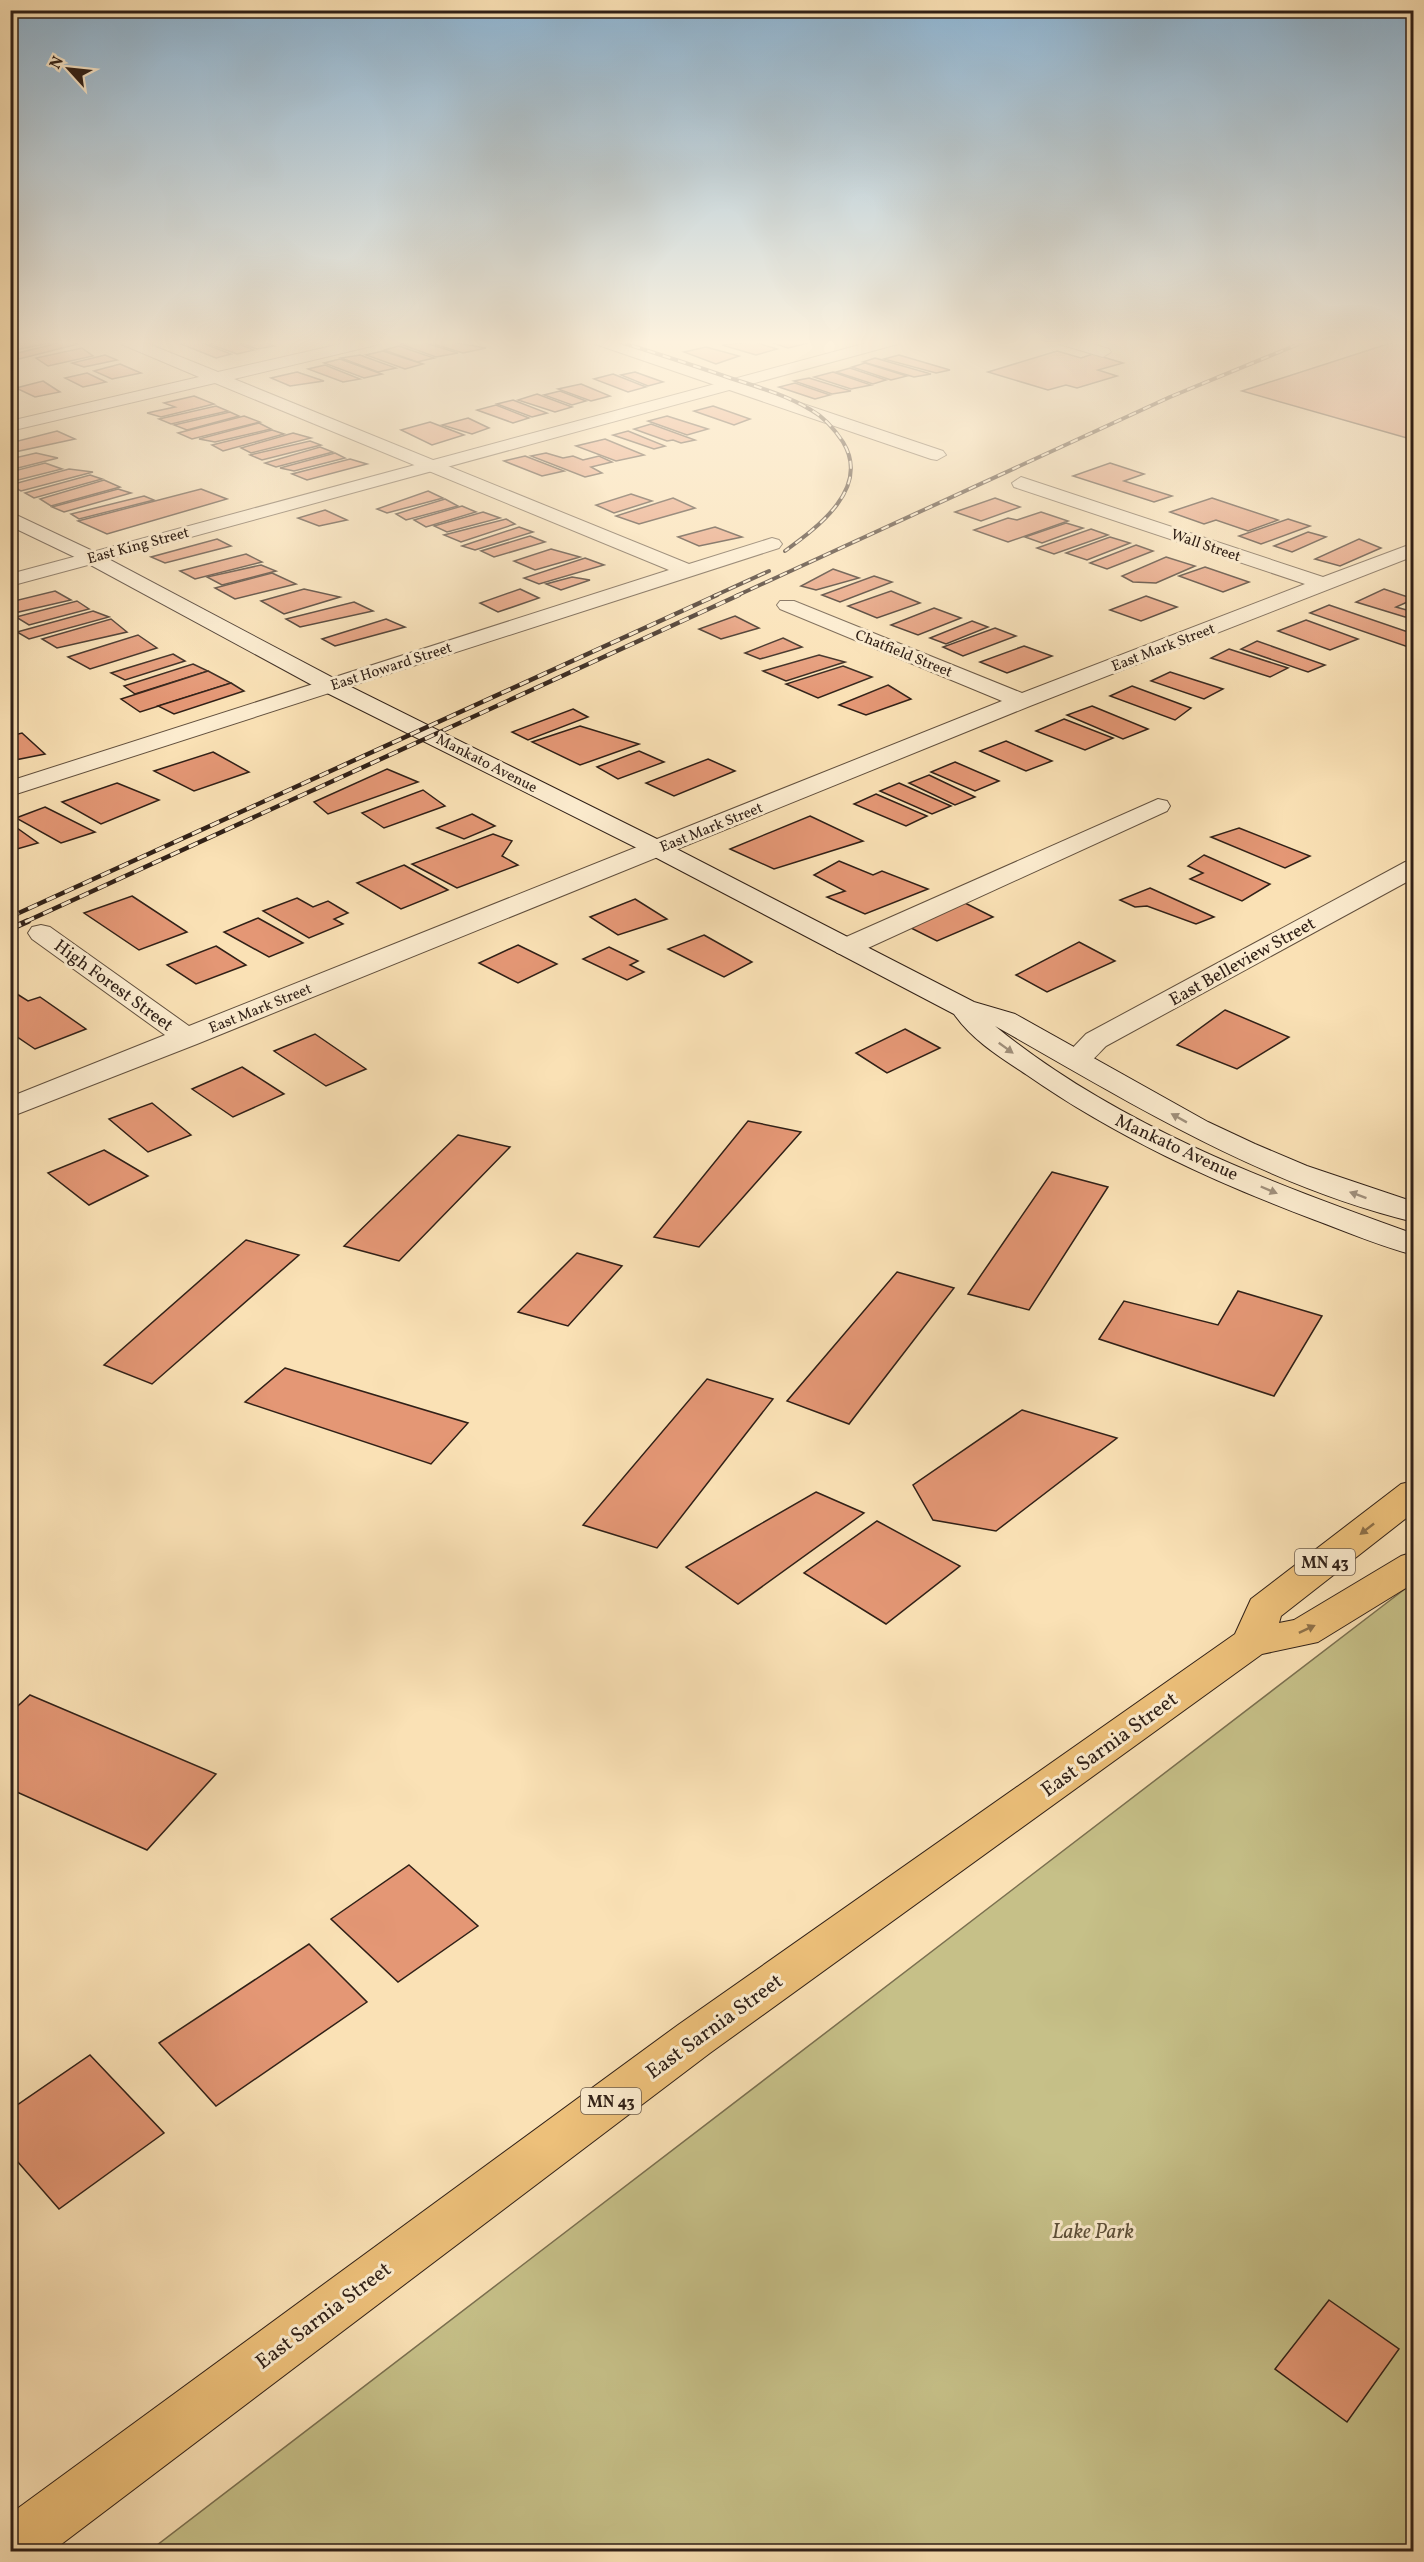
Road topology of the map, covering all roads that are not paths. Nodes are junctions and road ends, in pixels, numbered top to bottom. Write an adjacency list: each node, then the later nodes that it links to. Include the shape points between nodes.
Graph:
1 (423, 461): 3 (street)
2 (450, 461): 3 (street, East King Street)
3 (434, 465): 8 (street, East King Street); 9 (street)
4 (1021, 483): 11 (street, Wall Street)
5 (10, 518): 8 (street, Mankato Avenue)
6 (772, 544): 9 (street, East Howard Street)
7 (1413, 549): 11 (street, East Mark Street)
8 (92, 558): 10 (street, East King Street); 13 (street, Mankato Avenue)
9 (688, 570): 13 (street, East Howard Street)
10 (10, 580)
11 (1324, 584): 14 (street, East Mark Street)
12 (787, 605): 14 (street, Chatfield Street)
13 (331, 686): 15 (street, East Howard Street); 17 (street, Mankato Avenue)
14 (1022, 701): 17 (street, East Mark Street)
15 (10, 789)
16 (1158, 806): 20 (street)
17 (658, 849): 20 (street, Mankato Avenue); 22 (street, East Mark Street)
18 (1413, 867): 23 (street, East Belleview Street, via 1096,1040)
19 (41, 933): 22 (street, High Forest Street)
20 (847, 947): 21 (street, Mankato Avenue)
21 (964, 1008): 23 (street, Mankato Avenue, via 1005,1020); 26 (street, Mankato Avenue, one-way to 26, via 977,1027 1060,1087 1113,1117 1272,1191)
22 (187, 1038): 24 (street, East Mark Street)
23 (1076, 1060): 25 (street, Mankato Avenue, one-way to 23, via 1244,1151)
24 (10, 1108)
25 (1413, 1213)
26 (1413, 1245)
27 (1413, 1493): 29 (main road, MN 43, one-way to 29, via 1264,1610)
28 (1413, 1565): 29 (main road, East Sarnia Street / MN 43, one-way to 28, via 1304,1632)
29 (1251, 1642): 30 (main road, East Sarnia Street / MN 43, via 694,2039)
30 (10, 2548)

